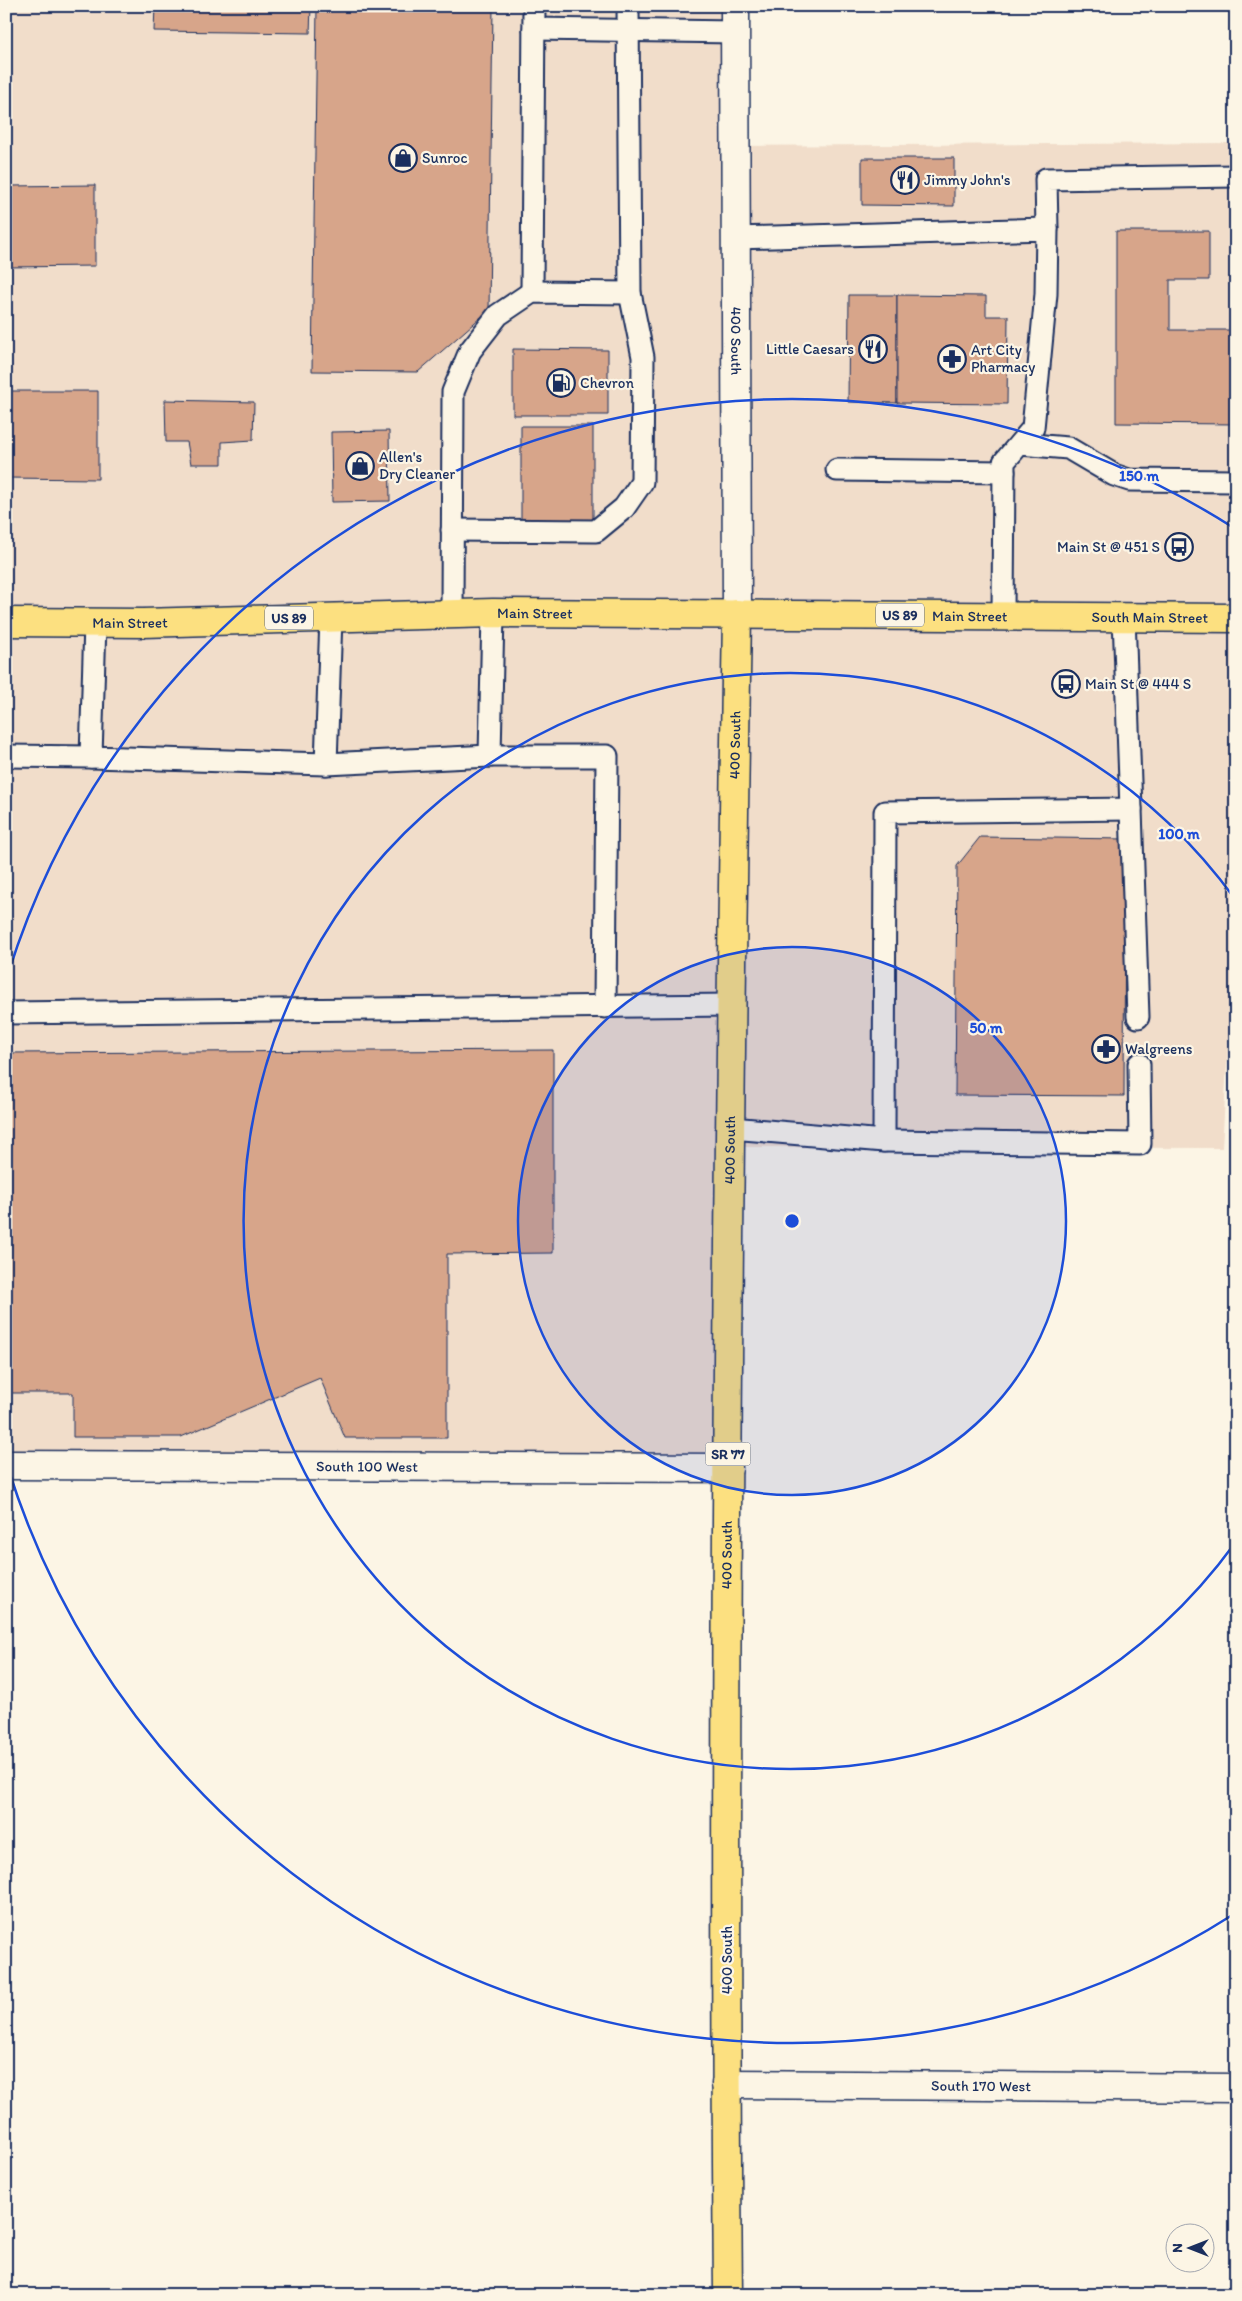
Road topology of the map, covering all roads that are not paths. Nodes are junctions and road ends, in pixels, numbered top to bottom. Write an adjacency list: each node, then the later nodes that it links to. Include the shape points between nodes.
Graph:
1 (534, 6): 4 (lane)
2 (628, 6): 5 (lane)
3 (735, 19): 5 (lane); 8 (street, 400 South)
4 (534, 29): 5 (lane); 9 (lane)
5 (628, 30): 10 (lane)
6 (1236, 176): 7 (lane, via 1046,179)
7 (1047, 229): 8 (lane); 11 (lane, via 1046,294 1033,428)
8 (736, 238): 18 (street, 400 South)
9 (532, 292): 10 (lane); 15 (lane, via 498,315 470,351 453,392)
10 (630, 293): 15 (lane, via 643,356 642,482 624,508 596,531)
11 (1020, 444): 13 (lane, via 1004,462); 14 (lane, via 1068,448 1128,480)
12 (836, 470): 13 (lane)
13 (1004, 472): 19 (lane)
14 (1236, 482)
15 (452, 530): 17 (lane)
16 (493, 613): 17 (main road, Main Street / US 89); 18 (main road, Main Street / US 89); 27 (lane)
17 (452, 614): 21 (main road, Main Street / US 89)
18 (737, 614): 19 (main road, Main Street / US 89); 31 (main road, 400 South / SR 77)
19 (1003, 616): 20 (main road, Main Street / US 89)
20 (1064, 616): 22 (main road, South Main Street / US 89)
21 (330, 617): 25 (main road, Main Street / US 89); 29 (lane)
22 (1124, 617): 23 (main road, South Main Street / US 89); 30 (lane)
23 (1236, 618)
24 (6, 622): 25 (main road, Main Street / US 89)
25 (95, 623): 28 (lane)
26 (6, 756): 28 (lane)
27 (490, 756): 29 (lane); 32 (lane, via 607,756)
28 (91, 757): 29 (lane)
29 (326, 764)
30 (1131, 809): 34 (lane); 37 (lane, via 885,812)
31 (732, 1005): 32 (lane); 36 (main road, 400 South / SR 77)
32 (605, 1007): 33 (lane)
33 (6, 1013)
34 (1138, 1017)
35 (1140, 1064): 37 (lane, via 1140,1144)
36 (731, 1128): 37 (lane); 39 (main road, 400 South / SR 77)
37 (884, 1142)
38 (6, 1465): 39 (street, South 100 West)
39 (728, 1468): 40 (main road, 400 South / SR 77)
40 (726, 2084): 41 (street, South 170 West); 42 (main road, 400 South / SR 77)
41 (1236, 2088)
42 (728, 2295)

